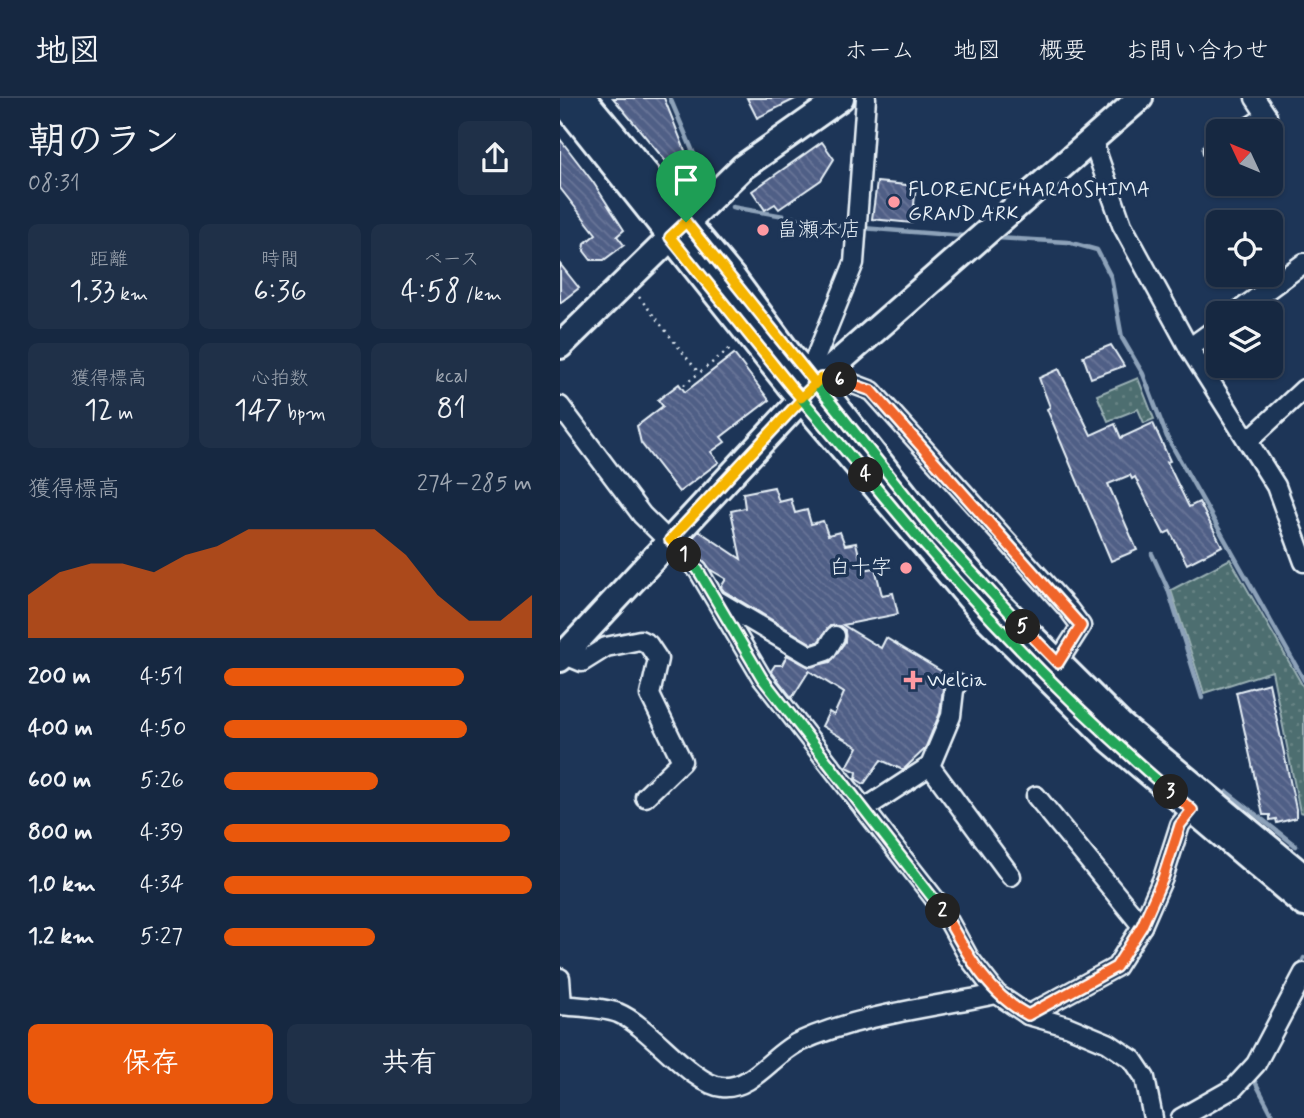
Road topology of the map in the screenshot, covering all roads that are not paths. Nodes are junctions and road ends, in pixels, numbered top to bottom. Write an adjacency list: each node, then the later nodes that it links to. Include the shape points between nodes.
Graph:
1 (560, 98): 9 (street)
2 (583, 98): 9 (street)
3 (841, 98): 9 (street, via 743,167)
4 (866, 98): 15 (street, via 853,263 815,359)
5 (1140, 98): 8 (street)
6 (1255, 98): 7 (street, via 1267,116)
7 (1262, 119)
8 (1092, 139): 14 (street, via 1122,225); 15 (street)
9 (678, 229): 13 (street); 15 (street)
10 (1304, 263): 11 (street)
11 (1252, 301)
12 (1206, 336): 14 (street)
13 (560, 346)
14 (1189, 348): 18 (street)
15 (813, 386): 19 (street); 24 (street, via 934,531); 24 (street, via 843,380 872,391 1069,611 1081,626); 30 (street, via 984,615 1110,740)
16 (1304, 389): 18 (street)
17 (560, 406): 19 (street, via 642,515)
18 (1248, 441): 20 (street, via 1276,486)
19 (670, 540): 21 (street, via 698,570); 23 (street)
20 (1304, 562)
21 (715, 599): 22 (street, via 811,656 826,651); 29 (street, via 762,678)
22 (835, 636)
23 (562, 657): 28 (street, via 582,662 606,647 640,640 658,659 650,695 682,761)
24 (1058, 663): 32 (street, via 1173,771)
25 (957, 684): 26 (street, via 951,716)
26 (930, 766): 29 (street); 31 (street)
27 (1036, 796): 34 (street)
28 (645, 797)
29 (864, 809): 37 (street, via 941,907)
30 (1192, 810): 33 (street); 34 (street, via 1180,825)
31 (1011, 876)
32 (1304, 877)
33 (1304, 904)
34 (1142, 926): 39 (street, via 1116,967)
35 (560, 978): 38 (street)
36 (1302, 986): 41 (street, via 1256,1064 1234,1088)
37 (997, 994): 38 (street, via 839,1027 797,1042 751,1077 723,1087 704,1080 617,1013); 39 (street)
38 (561, 1005)
39 (1028, 1015): 40 (street, via 1108,1043 1133,1060 1145,1077)
40 (1153, 1118)
41 (1181, 1118)

